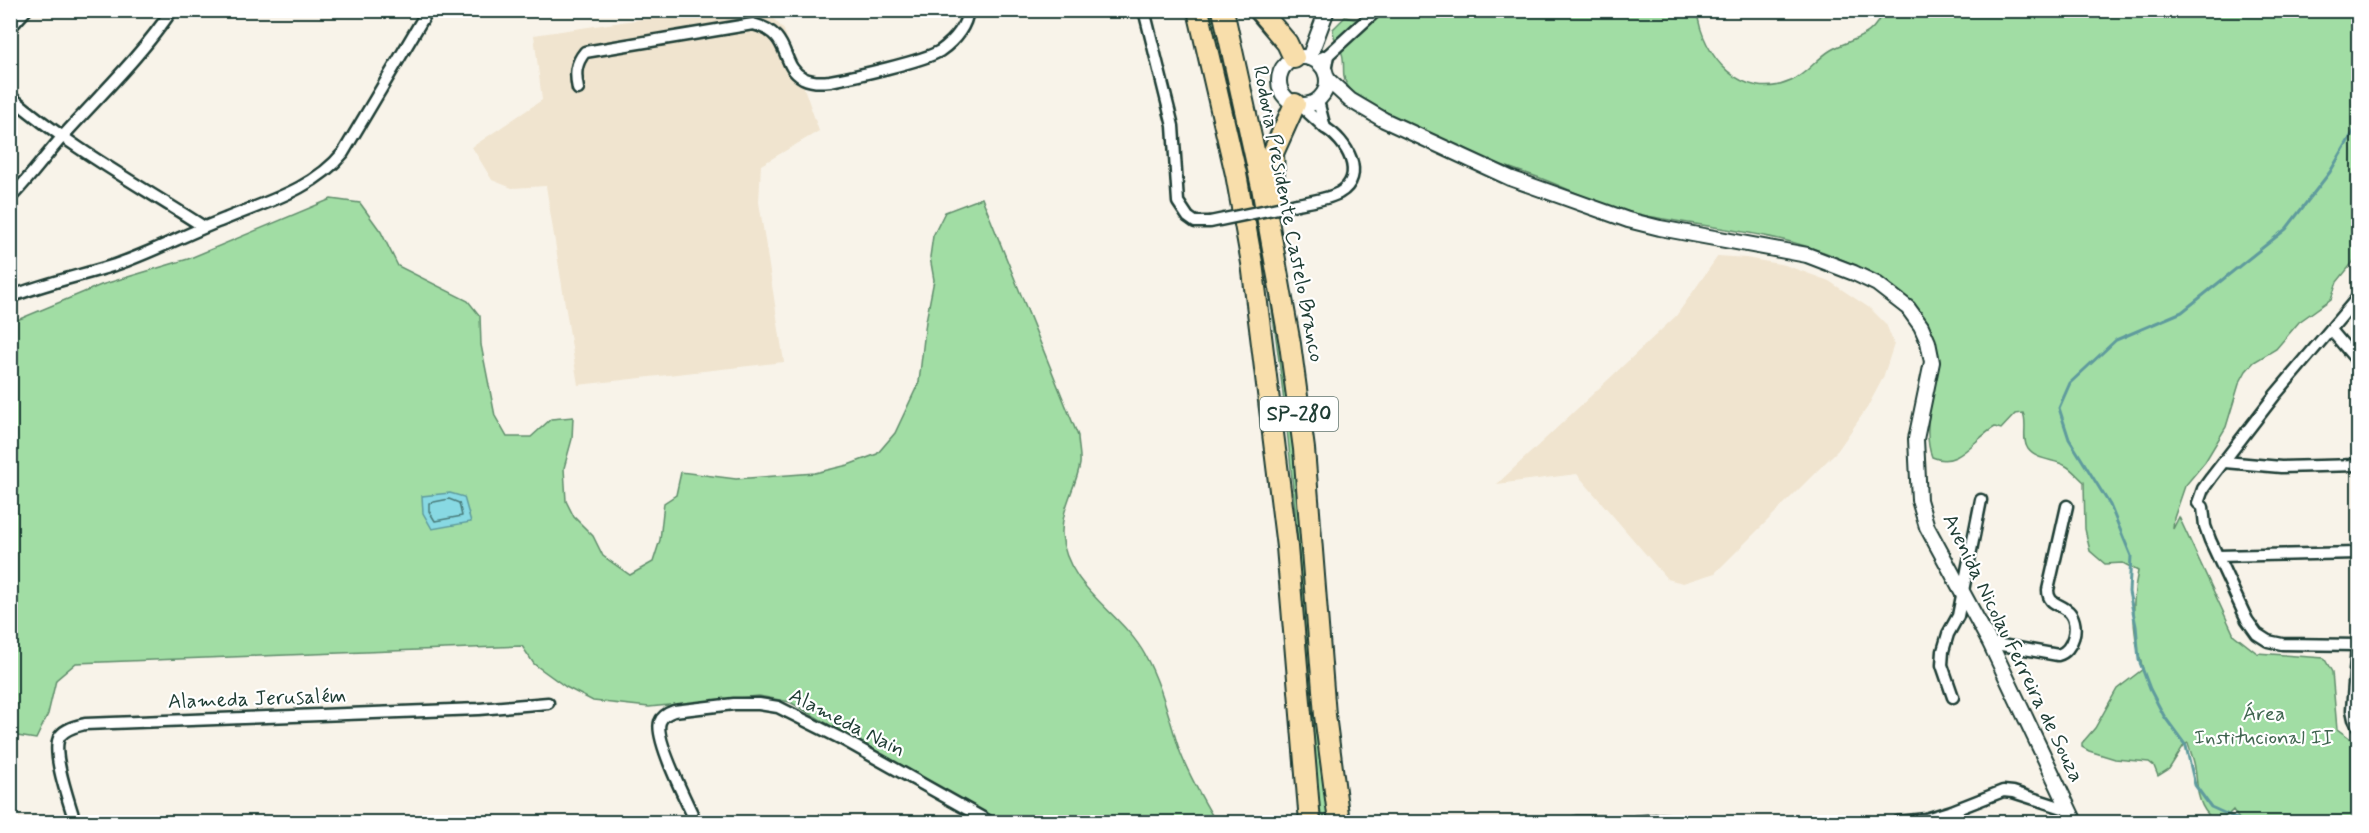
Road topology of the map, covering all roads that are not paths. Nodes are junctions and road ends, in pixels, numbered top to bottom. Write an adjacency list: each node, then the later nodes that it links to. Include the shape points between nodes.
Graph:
1 (26, 10): 11 (street)
2 (172, 10): 20 (street, via 121,76)
3 (428, 10): 22 (street, via 333,166 289,193)
4 (968, 10): 14 (street, via 963,27 938,52 828,81 802,77 794,70 779,39 768,28 753,24 585,52 577,62)
5 (1144, 10): 19 (street, bridge, via 1173,126 1178,201 1188,218 1210,222 1339,193 1350,182 1354,166 1349,152)
6 (1198, 10): 44 (highway, Rodovia Presidente Castelo Branco / SP-280, via 1236,174 1257,296 1287,547)
7 (1223, 10): 26 (highway, Rodovia Presidente Castelo Branco / SP-280, via 1262,187)
8 (1259, 10): 12 (highway, via 1287,43)
9 (1328, 10): 12 (street)
10 (1377, 10): 12 (street)
11 (10, 28)
12 (1312, 58): 13 (street); 18 (street, via 1283,67 1279,81 1283,95)
13 (1326, 75): 16 (street, via 1327,86); 17 (street, Avenida Nicolau Ferreira de Souza)
14 (578, 89)
15 (10, 96): 20 (street)
16 (1319, 100): 17 (street, Avenida Nicolau Ferreira de Souza); 18 (street); 19 (street)
17 (1350, 100): 34 (street, Avenida Nicolau Ferreira de Souza, via 1448,150 1573,202 1660,228 1807,255 1877,284 1908,308 1922,326 1932,362 1917,439 1919,500 1927,527)
18 (1298, 105): 19 (street); 26 (highway, via 1273,153)
19 (1325, 128)
20 (63, 136): 21 (street); 22 (street)
21 (10, 198)
22 (204, 227): 23 (street, via 116,264)
23 (10, 297)
24 (2358, 297): 25 (street)
25 (2331, 330): 27 (street); 28 (street)
26 (1290, 344): 45 (highway, Rodovia Presidente Castelo Branco / SP-280, via 1304,449 1325,715)
27 (2358, 362)
28 (2225, 462): 29 (street, via 2281,467); 33 (street, via 2203,489 2198,503 2203,507 2205,526)
29 (2358, 465)
30 (1981, 500): 34 (street)
31 (2067, 506): 35 (street, via 2048,597 2071,615 2074,635 2070,647 2058,655)
32 (2358, 554): 33 (street)
33 (2218, 556): 36 (street, via 2247,620 2262,638 2282,644)
34 (1962, 593): 35 (street, Avenida Nicolau Ferreira de Souza); 37 (street, via 1958,616 1942,651 1942,665)
35 (1990, 643): 40 (street, Avenida Nicolau Ferreira de Souza)
36 (2358, 645): 39 (street, via 2352,710)
37 (1953, 697)
38 (548, 703): 41 (street, Alameda Jerusalém, via 70,728 60,736 56,749)
39 (2358, 728)
40 (2072, 816): 50 (street, via 2003,791 1926,819)
41 (75, 822)
42 (696, 822): 43 (street, Alameda Nain, via 663,748 660,722 674,711 734,704 778,707)
43 (990, 822)
44 (1310, 822)
45 (1339, 822)
46 (1576, 822): 47 (street)
47 (1611, 822)
48 (1635, 822): 49 (street)
49 (1696, 822)
50 (1898, 822)

